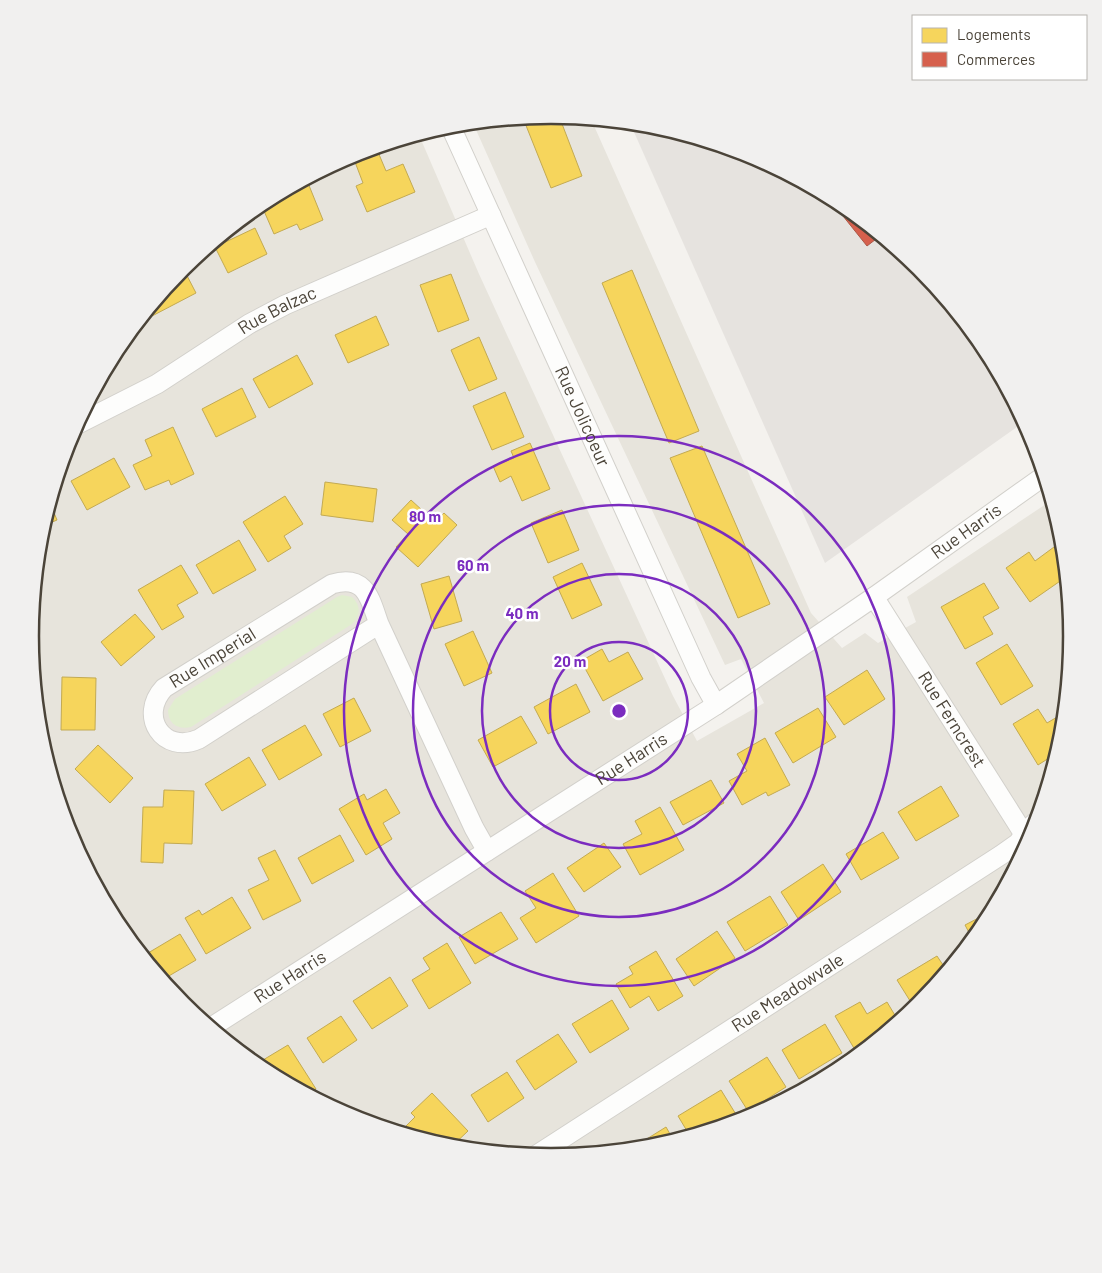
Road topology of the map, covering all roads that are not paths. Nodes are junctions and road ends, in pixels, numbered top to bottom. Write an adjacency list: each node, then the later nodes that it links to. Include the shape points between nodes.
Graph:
1 (454, 134): 2 (street, Rue Jolicoeur)
2 (491, 215): 3 (street, Rue Balzac, via 285,305 249,324 157,384); 7 (street, Rue Jolicoeur)
3 (88, 419)
4 (1038, 480): 5 (street, Rue Harris)
5 (874, 597): 7 (street, Rue Harris); 8 (street, Rue Ferncrest)
6 (380, 624): 6 (street, Rue Imperial, via 368,593 360,586 351,581 332,584 164,688 154,703 154,720 158,729 172,741 182,743 199,739); 10 (street, Rue Imperial, via 474,828)
7 (716, 706): 10 (street, Rue Harris)
8 (1026, 827)
9 (1021, 840): 12 (street, Rue Meadowvale)
10 (488, 851): 11 (street, Rue Harris)
11 (216, 1024)
12 (546, 1149)

